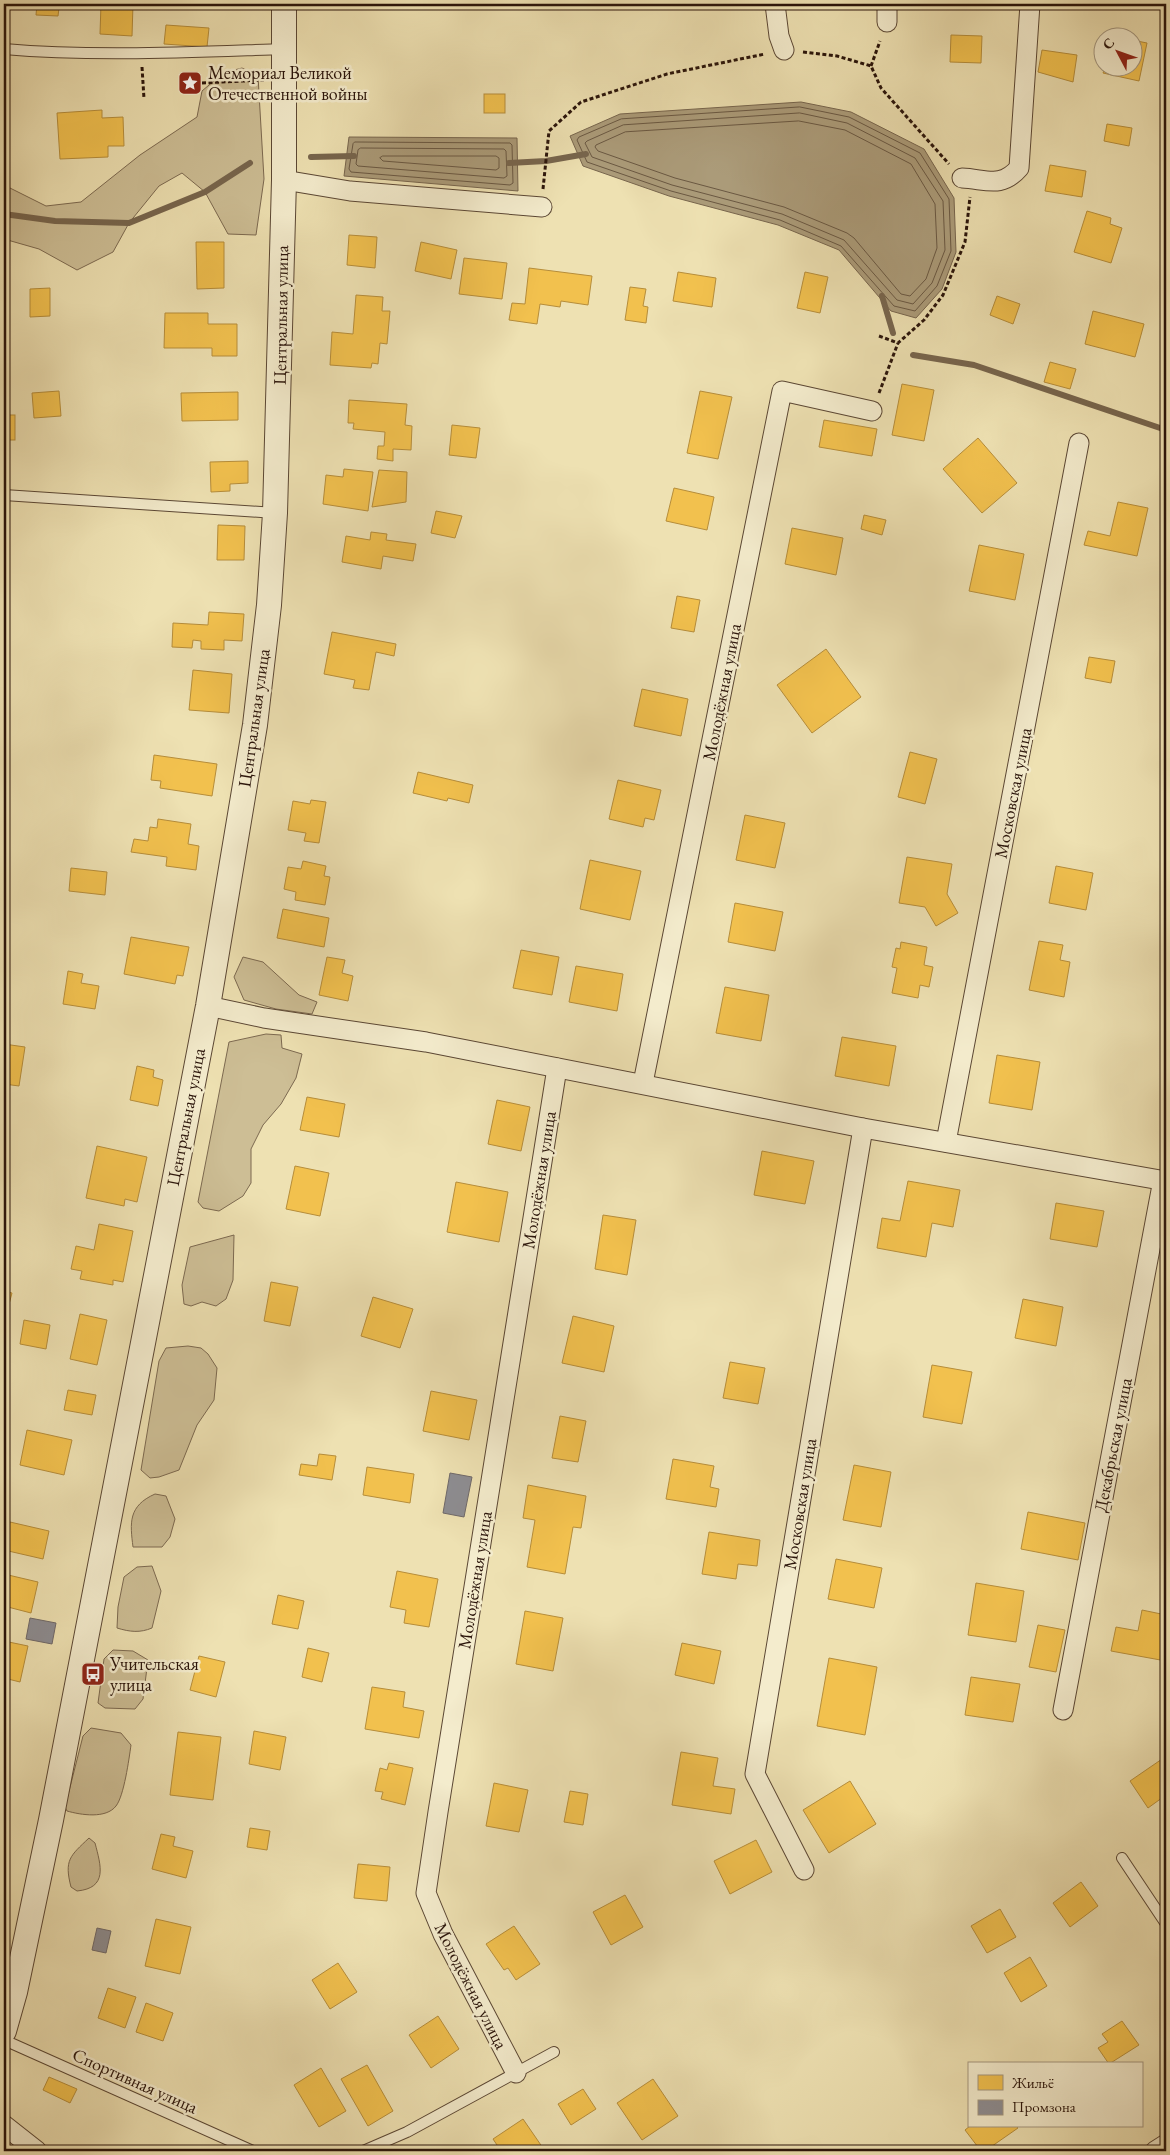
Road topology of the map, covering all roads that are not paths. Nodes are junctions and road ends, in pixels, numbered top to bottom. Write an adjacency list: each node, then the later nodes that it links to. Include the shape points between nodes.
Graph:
1 (284, 4): 5 (street, Центральная улица)
2 (775, 4): 6 (street, via 778,36)
3 (1030, 4): 7 (street, via 1019,168 1010,178 1001,180 987,182)
4 (4, 49): 5 (lane, via 142,54)
5 (284, 49): 8 (street, Центральная улица)
6 (784, 50)
7 (962, 178)
8 (284, 180): 9 (street, via 350,191); 13 (street, Центральная улица)
9 (542, 207)
10 (872, 411): 16 (street, Молодёжная улица, via 782,391)
11 (1079, 443): 18 (street, Московская улица)
12 (4, 495): 13 (lane)
13 (275, 513): 14 (street, Центральная улица, via 269,605 255,725)
14 (208, 1006): 15 (street, via 264,1018 426,1042); 24 (street, Центральная улица, via 43,1856)
15 (557, 1068): 16 (street); 27 (street, Молодёжная улица, via 426,1893 443,1934)
16 (643, 1083): 17 (street)
17 (863, 1128): 18 (street); 22 (street, Московская улица, via 756,1774)
18 (946, 1142): 19 (street)
19 (1165, 1181): 20 (street, Декабрьская улица)
20 (1063, 1710)
21 (1122, 1858): 23 (lane)
22 (804, 1870)
23 (1166, 1924)
24 (4, 2031)
25 (4, 2040): 31 (lane, Спортивная улица)
26 (554, 2052): 27 (lane)
27 (516, 2073): 32 (lane, via 407,2132)
28 (4, 2124): 30 (street)
29 (1166, 2144): 33 (street)
30 (38, 2151)
31 (253, 2151)
32 (363, 2151)
33 (1154, 2151)

